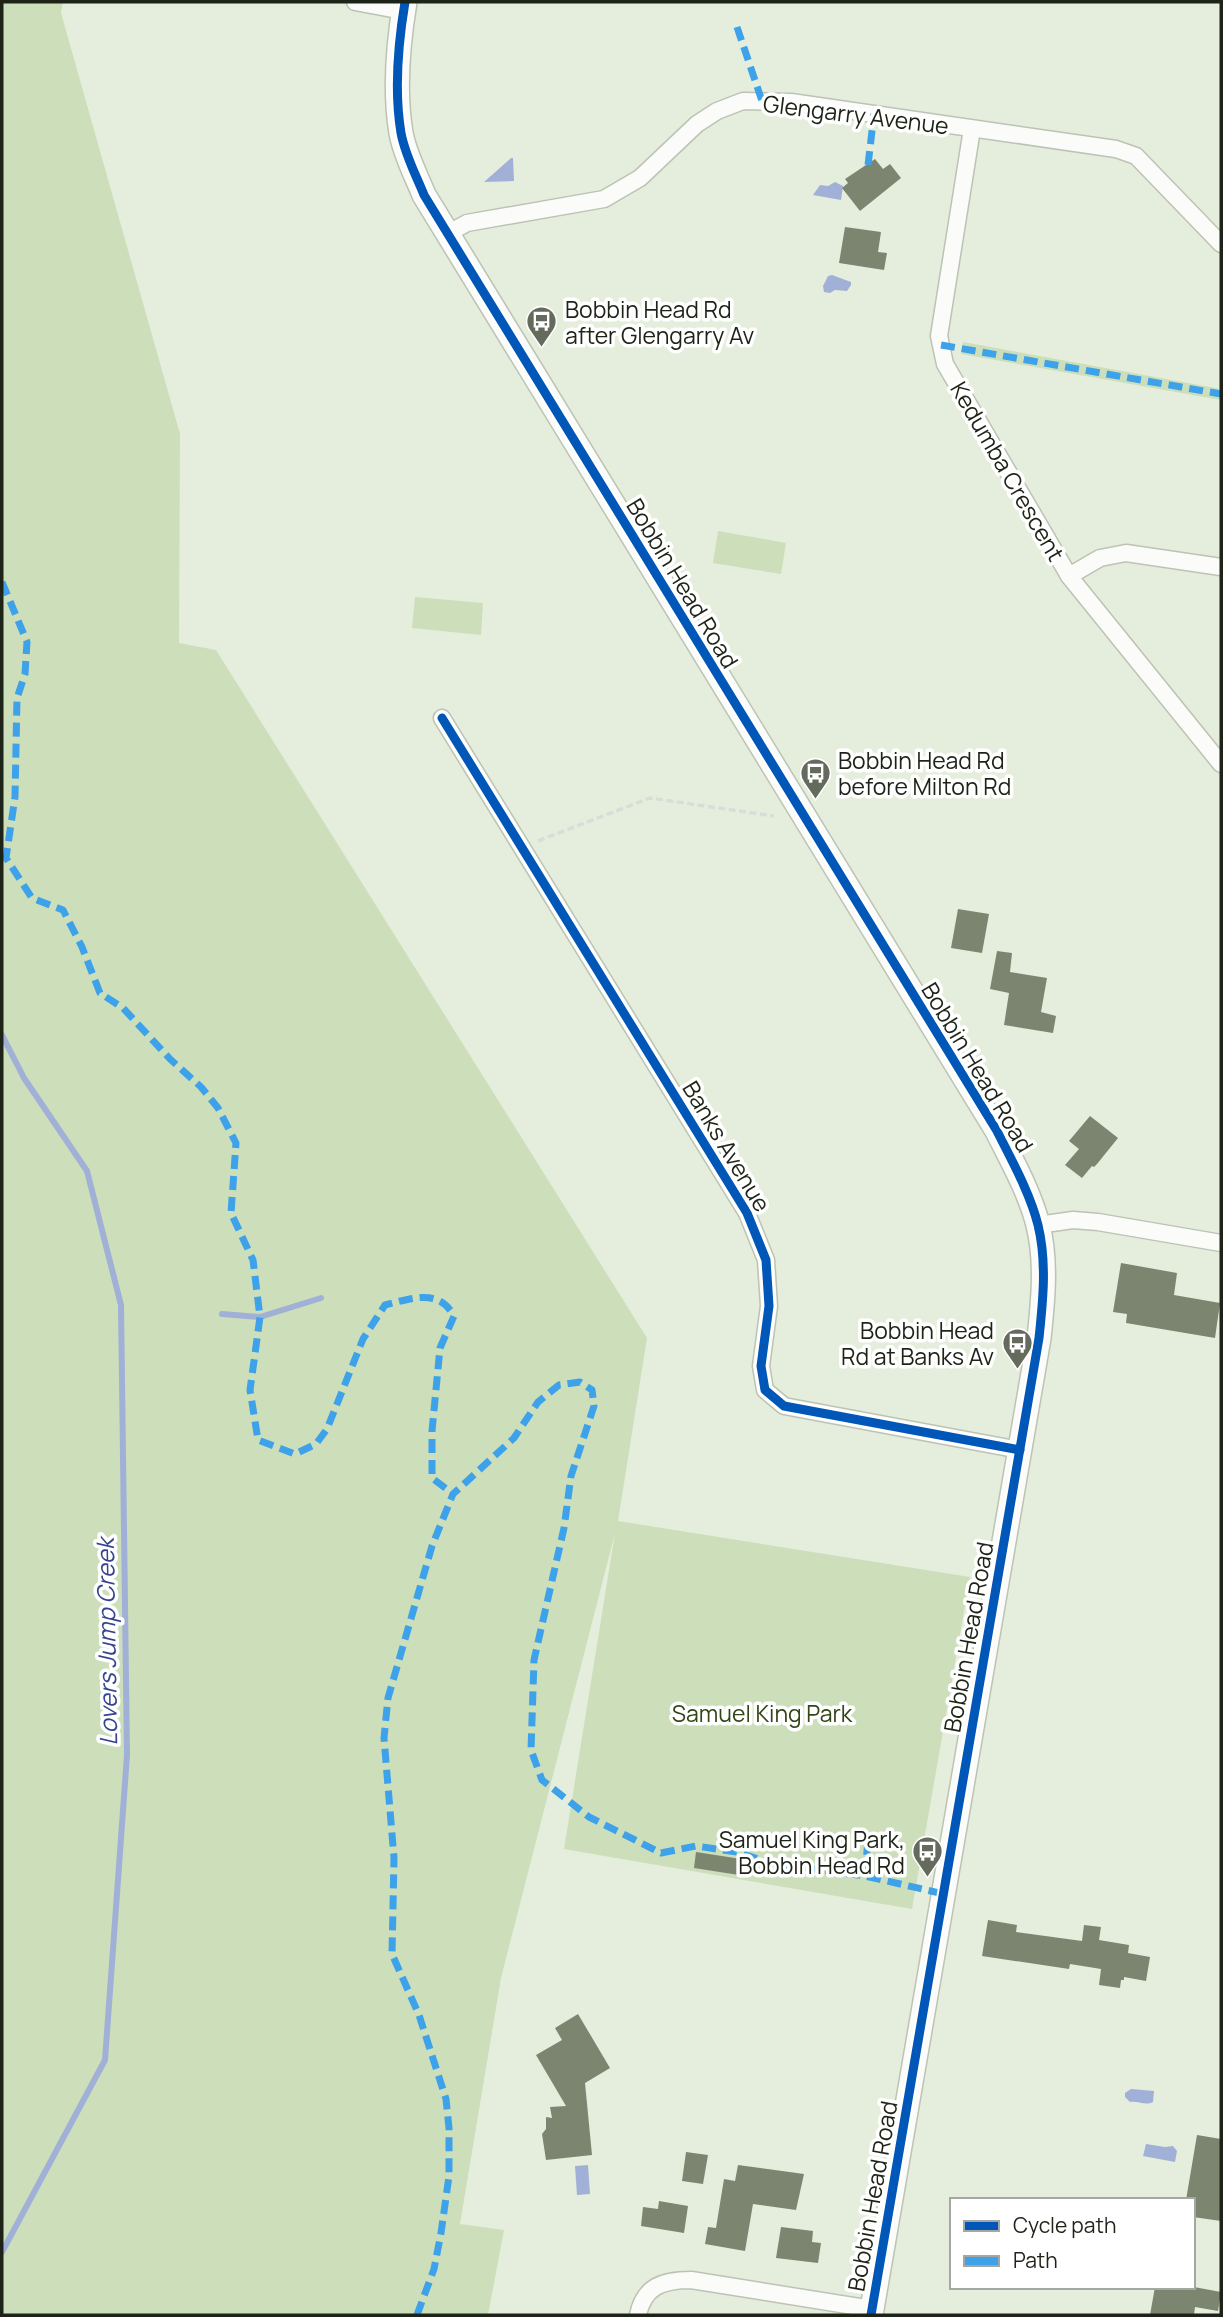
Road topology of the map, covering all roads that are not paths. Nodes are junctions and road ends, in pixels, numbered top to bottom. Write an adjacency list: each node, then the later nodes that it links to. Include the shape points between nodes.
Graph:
1 (355, 2): 2 (street)
2 (404, 6): 4 (main road, Bobbin Head Road, via 398,68 402,135 424,195)
3 (972, 129): 4 (street, Glengarry Avenue, via 790,102 743,101 700,122 639,178 604,199 467,223); 5 (street, Glengarry Avenue, via 1116,149 1136,156); 7 (street, Kedumba Crescent, via 939,336 946,364)
4 (447, 234): 10 (main road, Bobbin Head Road, via 997,1131)
5 (1221, 244)
6 (1221, 567): 7 (street, via 1126,553 1100,558)
7 (1069, 576): 9 (street, Kedumba Crescent)
8 (442, 718): 12 (street, Banks Avenue, via 747,1213 766,1261 769,1306 761,1366 765,1390 784,1406)
9 (1221, 764)
10 (1038, 1225): 11 (street, via 1098,1222); 12 (main road, Bobbin Head Road, via 1044,1295)
11 (1221, 1243)
12 (1020, 1450): 13 (main road, Bobbin Head Road)
13 (871, 2312): 14 (street, via 674,2280 644,2296)
14 (638, 2315)

